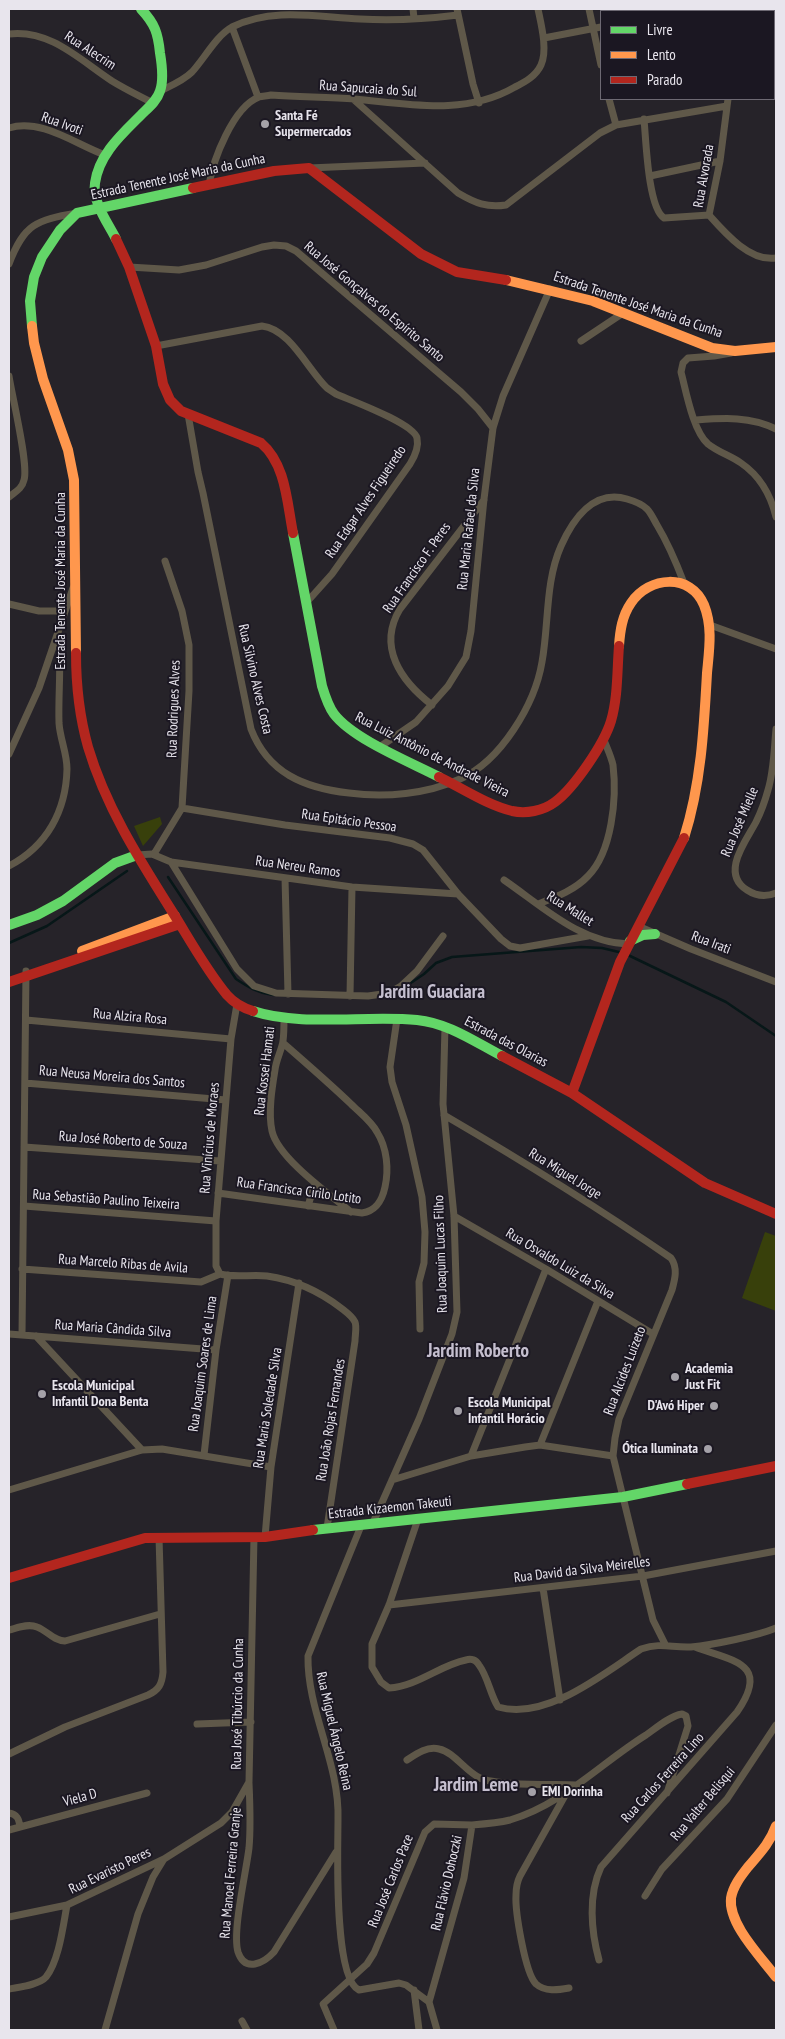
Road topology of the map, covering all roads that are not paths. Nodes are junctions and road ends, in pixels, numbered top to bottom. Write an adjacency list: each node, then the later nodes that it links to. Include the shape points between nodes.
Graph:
1 (142, 9): 14 (main road, via 152,21 158,37 162,68)
2 (413, 9): 7 (street)
3 (538, 9): 12 (street, Rua Sapucaia do Sul)
4 (589, 9): 10 (street)
5 (283, 11): 7 (street, via 360,20); 9 (street)
6 (458, 12): 7 (street); 18 (street)
7 (414, 18)
8 (600, 27): 10 (street)
9 (232, 28): 14 (street, via 222,35 192,73); 15 (street)
10 (592, 28): 12 (street); 13 (street)
11 (9, 34): 20 (street, Rua Alecrim, via 36,36 55,43)
12 (544, 38): 18 (street, Rua Sapucaia do Sul, via 542,64 535,74 503,94)
13 (600, 61)
14 (160, 91): 20 (main road, Rua Luiz Antônio de Andrade Vieira)
15 (258, 97): 16 (street, Rua Sapucaia do Sul); 29 (street, via 243,110 220,146)
16 (353, 99): 18 (street, Rua Sapucaia do Sul, via 421,106); 26 (street)
17 (609, 100): 22 (street)
18 (478, 103)
19 (727, 103): 21 (street); 25 (street, Rua Alvorada)
20 (153, 104): 24 (main road, Rua Luiz Antônio de Andrade Vieira)
21 (644, 119): 22 (street); 28 (street)
22 (616, 125): 26 (street, via 600,133 506,205 476,203 458,193)
23 (9, 128): 24 (street, Rua Ivoti, via 22,125 41,127)
24 (105, 155): 30 (main road, Rua Luiz Antônio de Andrade Vieira, via 95,182 95,196)
25 (720, 161): 28 (street); 32 (street, Rua Alvorada)
26 (425, 162): 27 (street)
27 (309, 168): 29 (main road, Estrada Tenente José Maria da Cunha, via 274,171); 36 (main road, Estrada Tenente José Maria da Cunha, via 404,242 438,264 457,272)
28 (650, 176): 32 (street, via 654,202 664,218)
29 (209, 185): 30 (main road, Estrada Tenente José Maria da Cunha)
30 (100, 207): 31 (main road, Estrada Tenente José Maria da Cunha); 35 (main road, Rua Luiz Antônio de Andrade Vieira)
31 (77, 213): 34 (street, via 34,224 19,240); 51 (main road, Estrada Tenente José Maria da Cunha, via 60,230 42,257 34,277 30,302 40,370 68,450 74,480)
32 (709, 215): 33 (street, Rua Alvorada, via 729,237 766,259)
33 (776, 258)
34 (9, 264)
35 (129, 267): 39 (main road, Rua Luiz Antônio de Andrade Vieira); 45 (street, Rua José Gonçalves do Espírito Santo, via 179,270 262,247 286,246 296,251 461,392)
36 (550, 289): 37 (main road, Estrada Tenente José Maria da Cunha); 45 (street, Rua Maria Rafael da Silva, via 503,396)
37 (622, 313): 38 (street); 41 (main road, Estrada Tenente José Maria da Cunha, via 712,348)
38 (581, 341)
39 (156, 346): 43 (main road, Rua Luiz Antônio de Andrade Vieira, via 163,384 170,400); 53 (street, Rua Edgar Alves Figueiredo, via 268,327 282,334 327,388 412,430 417,447 410,464 332,574)
40 (776, 347): 41 (main road, Estrada Tenente José Maria da Cunha)
41 (735, 351): 44 (street, via 688,358 683,363 681,372)
42 (9, 376): 47 (street, via 25,477 18,490)
43 (188, 414): 53 (main road, Rua Luiz Antônio de Andrade Vieira, via 261,443 272,454 284,485); 64 (street, Rua Silvino Alves Costa, via 245,704 251,729 261,750 280,770 302,782 334,792 362,795 416,792)
44 (695, 420): 46 (street, via 747,419); 49 (street, via 707,443 754,474 770,498)
45 (493, 428): 48 (street, Rua Maria Rafael da Silva)
46 (776, 429)
47 (9, 497)
48 (484, 499): 59 (street, Rua Maria Rafael da Silva, via 470,645 458,672); 59 (street, Rua Francisco F. Peres, via 400,609 391,627 391,646 400,672)
49 (776, 517)
50 (165, 561): 65 (street, Rua Rodrigues Alves, via 182,611 189,645)
51 (75, 583): 55 (street); 67 (main road, Estrada Tenente José Maria da Cunha, via 76,687 80,718 109,802)
52 (684, 584): 56 (main road, via 704,604); 61 (main road, Rua Luiz Antônio de Andrade Vieira, via 663,582 650,586 631,602 624,614 620,626 615,706); 64 (street, Rua Silvino Alves Costa, via 672,551 647,509 636,501 616,495 602,498 587,507 575,520 556,558 542,663 526,709 488,760 460,779)
53 (306, 603): 62 (main road, Rua Luiz Antônio de Andrade Vieira, via 326,702 343,725)
54 (9, 604): 55 (street, via 48,612)
55 (64, 611): 57 (street)
56 (710, 625): 58 (street); 78 (main road, via 704,731 692,812)
57 (58, 631): 63 (street, via 39,688); 69 (street, via 59,722 67,769 61,802 46,836)
58 (776, 649)
59 (432, 704): 62 (street, Rua Maria Rafael da Silva, via 416,722)
60 (776, 729): 73 (street, Rua José Mielle, via 768,790 756,822 737,857 735,870 745,889 762,896)
61 (604, 740): 64 (main road, Rua Luiz Antônio de Andrade Vieira, via 567,790 540,810 512,811); 75 (street, via 613,765 612,815 605,852 583,881)
62 (381, 746): 64 (main road, Rua Luiz Antônio de Andrade Vieira)
63 (9, 754)
64 (449, 782)
65 (182, 808): 66 (street, Rua Rodrigues Alves); 74 (street, Rua Epitácio Pessoa, via 413,844 423,850)
66 (154, 854): 67 (street); 68 (street, Rua Nereu Ramos)
67 (137, 856): 76 (main road, Estrada Tenente José Maria da Cunha); 77 (main road, via 115,863 63,901)
68 (171, 862): 70 (street, Rua Nereu Ramos); 86 (street, via 245,979 264,990)
69 (9, 866)
70 (285, 878): 72 (street, Rua Nereu Ramos); 86 (street)
71 (504, 880): 75 (street, Rua Mallet)
72 (352, 887): 74 (street, Rua Nereu Ramos); 87 (street)
73 (776, 893)
74 (458, 894): 80 (street, Rua Epitácio Pessoa, via 510,946 520,948)
75 (538, 904): 80 (street, Rua Mallet)
76 (178, 920): 82 (main road); 88 (main road, Estrada das Olarias, via 220,987)
77 (9, 925)
78 (646, 927): 81 (main road); 81 (main road, via 643,934); 85 (street, Rua Irati)
79 (444, 936): 87 (street, via 401,986 379,995)
80 (588, 936): 81 (street, Rua Mallet)
81 (629, 944): 96 (main road)
82 (26, 974): 83 (main road); 84 (main road); 91 (street)
83 (9, 975)
84 (9, 982)
85 (776, 982)
86 (288, 994): 87 (street)
87 (350, 996)
88 (237, 1004): 89 (main road, Estrada das Olarias, via 265,1016); 93 (street, Rua Vinícius de Moraes)
89 (284, 1018): 90 (main road, Estrada das Olarias); 94 (street, Rua Kossei Hamati)
90 (397, 1019): 92 (main road, Estrada das Olarias); 116 (street, via 390,1068 422,1197 425,1232 424,1263 419,1282)
91 (26, 1020): 93 (street, Rua Alzira Rosa); 95 (street)
92 (445, 1026): 96 (main road, Estrada das Olarias); 98 (street, Rua Joaquim Lucas Filho)
93 (231, 1039): 97 (street, Rua Vinícius de Moraes)
94 (283, 1043): 101 (street, Rua Kossei Hamati, via 274,1071 272,1132 283,1152); 105 (street, Rua Francisca Cirilo Lotito, via 367,1119 384,1146 387,1178 380,1203 369,1212)
95 (25, 1083): 97 (street, Rua Neusa Moreira dos Santos); 99 (street)
96 (572, 1093): 106 (main road, Estrada das Olarias, via 690,1174)
97 (226, 1100): 100 (street, Rua Vinícius de Moraes)
98 (444, 1115): 107 (street, Rua Joaquim Lucas Filho); 109 (street, Rua Miguel Jorge)
99 (24, 1146): 100 (street, Rua José Roberto de Souza); 103 (street)
100 (220, 1161): 102 (street, Rua Vinícius de Moraes)
101 (315, 1183): 104 (street); 105 (street, Rua Kossei Hamati)
102 (218, 1193): 104 (street, Rua Francisca Cirilo Lotito); 108 (street, Rua Vinícius de Moraes)
103 (24, 1206): 108 (street, Rua Sebastião Paulino Teixeira); 110 (street)
104 (308, 1206): 105 (street, Rua Francisca Cirilo Lotito)
105 (352, 1212)
106 (776, 1214)
107 (454, 1216): 111 (street, Rua Osvaldo Luiz da Silva); 129 (street, Rua Joaquim Lucas Filho, via 456,1322)
108 (216, 1221): 112 (street, Rua Vinícius de Moraes, via 216,1266)
109 (670, 1258): 118 (street, Rua Alcides Luizeto, via 676,1272 672,1290)
110 (22, 1269): 112 (street, Rua Marcelo Ribas de Avila, via 201,1282); 119 (street)
111 (546, 1269): 115 (street, Rua Osvaldo Luiz da Silva); 125 (street)
112 (220, 1274): 113 (street)
113 (228, 1276): 114 (street, via 266,1276); 121 (street, Rua Joaquim Soares de Lima)
114 (299, 1283): 128 (street, Rua Maria Soledade Silva); 135 (street, Rua João Rojas Fernandes, via 315,1290 355,1322 355,1341)
115 (598, 1301): 118 (street, Rua Osvaldo Luiz da Silva); 122 (street)
116 (420, 1329)
117 (9, 1334): 119 (street, Rua Maria Cândida Silva)
118 (652, 1334): 126 (street, Rua Alcides Luizeto, via 620,1419)
119 (22, 1335): 120 (street, Rua Maria Cândida Silva)
120 (36, 1336): 121 (street, Rua Maria Cândida Silva); 123 (street)
121 (216, 1350): 124 (street, Rua Joaquim Soares de Lima)
122 (540, 1445): 125 (street); 126 (street)
123 (142, 1450): 124 (street, via 162,1449); 130 (street)
124 (204, 1455): 128 (street)
125 (471, 1456): 129 (street)
126 (613, 1456): 131 (street, Rua Alcides Luizeto)
127 (776, 1466): 131 (main road, Estrada Kizaemon Takeuti)
128 (271, 1467): 137 (street, Rua Maria Soledade Silva)
129 (392, 1480): 133 (street, Rua Joaquim Lucas Filho)
130 (9, 1490)
131 (623, 1497): 132 (main road, Estrada Kizaemon Takeuti); 139 (street)
132 (418, 1519): 133 (main road, Estrada Kizaemon Takeuti); 142 (street)
133 (372, 1525): 134 (main road, Estrada Kizaemon Takeuti)
134 (361, 1526): 135 (main road, Estrada Kizaemon Takeuti); 164 (street, Rua Miguel Ângelo Reina, via 308,1656 312,1693 335,1786 339,1818)
135 (326, 1528): 137 (main road, Estrada Kizaemon Takeuti)
136 (159, 1537): 137 (main road, Estrada Kizaemon Takeuti); 140 (main road, Estrada Kizaemon Takeuti, via 136,1540); 143 (street)
137 (259, 1537): 149 (street, Rua José Tibúrcio da Cunha)
138 (776, 1551): 139 (street, Rua David da Silva Meirelles)
139 (643, 1576): 141 (street, Rua David da Silva Meirelles); 146 (street, via 653,1620)
140 (9, 1578)
141 (544, 1588): 142 (street, Rua David da Silva Meirelles); 148 (street)
142 (389, 1605): 148 (street, via 372,1644 371,1655 372,1668 384,1686 409,1684 467,1659 478,1663 498,1707 524,1709)
143 (160, 1614): 145 (street, via 65,1641 54,1639 31,1625); 152 (street, via 162,1682 154,1692 65,1727)
144 (776, 1628): 147 (street)
145 (9, 1630)
146 (665, 1644): 147 (street); 148 (street, via 641,1649)
147 (694, 1647): 158 (street, Rua Carlos Ferreira Lino, via 742,1664 748,1672 750,1691 737,1712)
148 (560, 1700)
149 (250, 1722): 150 (street); 154 (street, Rua José Tibúrcio da Cunha)
150 (197, 1724)
151 (776, 1725): 166 (street, Rua Valter Belisqui, via 727,1799 662,1869)
152 (9, 1754)
153 (407, 1760): 155 (street, via 423,1750 437,1748 486,1780)
154 (249, 1782): 164 (street, Rua Manoel Ferreira Granje, via 249,1848 237,1934 238,1954 244,1961 252,1965 261,1963 274,1952); 165 (street, Rua José Tibúrcio da Cunha, via 232,1812 221,1822)
155 (576, 1785): 156 (street, Rua Flávio Dohoczki); 158 (street, Rua Flávio Dohoczki, via 678,1714 686,1716 688,1726)
156 (567, 1792): 160 (street, Rua Flávio Dohoczki, via 525,1815); 172 (street, via 520,1876 516,1885 516,1904 531,1978 537,1985 551,1990)
157 (147, 1793): 162 (street, Viela D)
158 (667, 1793): 169 (street, Rua Carlos Ferreira Lino, via 610,1855 596,1878 593,1916)
159 (9, 1812): 162 (street, via 16,1815)
160 (472, 1825): 171 (street, Rua José Carlos Pace, via 434,1824 425,1832 374,1953); 175 (street, Rua Flávio Dohoczki, via 464,1878)
161 (776, 1826): 170 (main road, via 770,1840 737,1882 731,1900 741,1929)
162 (20, 1827): 163 (street, Viela D)
163 (9, 1830)
164 (336, 1852): 171 (street, Rua Miguel Ângelo Reina, via 341,1939)
165 (164, 1859): 167 (street, Rua Evaristo Peres); 177 (street, Rua José Tibúrcio da Cunha, via 138,1914)
166 (645, 1896)
167 (67, 1905): 168 (street, Rua Evaristo Peres); 173 (street, Rua Evaristo Peres, via 58,1951 46,1977)
168 (9, 1917)
169 (600, 1960)
170 (776, 1977)
171 (350, 1980): 174 (street, via 359,1990 398,1983); 179 (street, Rua José Carlos Pace, via 323,2006)
172 (569, 1988)
173 (9, 1989)
174 (414, 1990): 175 (street); 180 (street)
175 (428, 2002): 181 (street)
176 (242, 2021): 178 (street)
177 (104, 2030)
178 (247, 2030)
179 (334, 2030)
180 (419, 2030)
181 (437, 2030)

